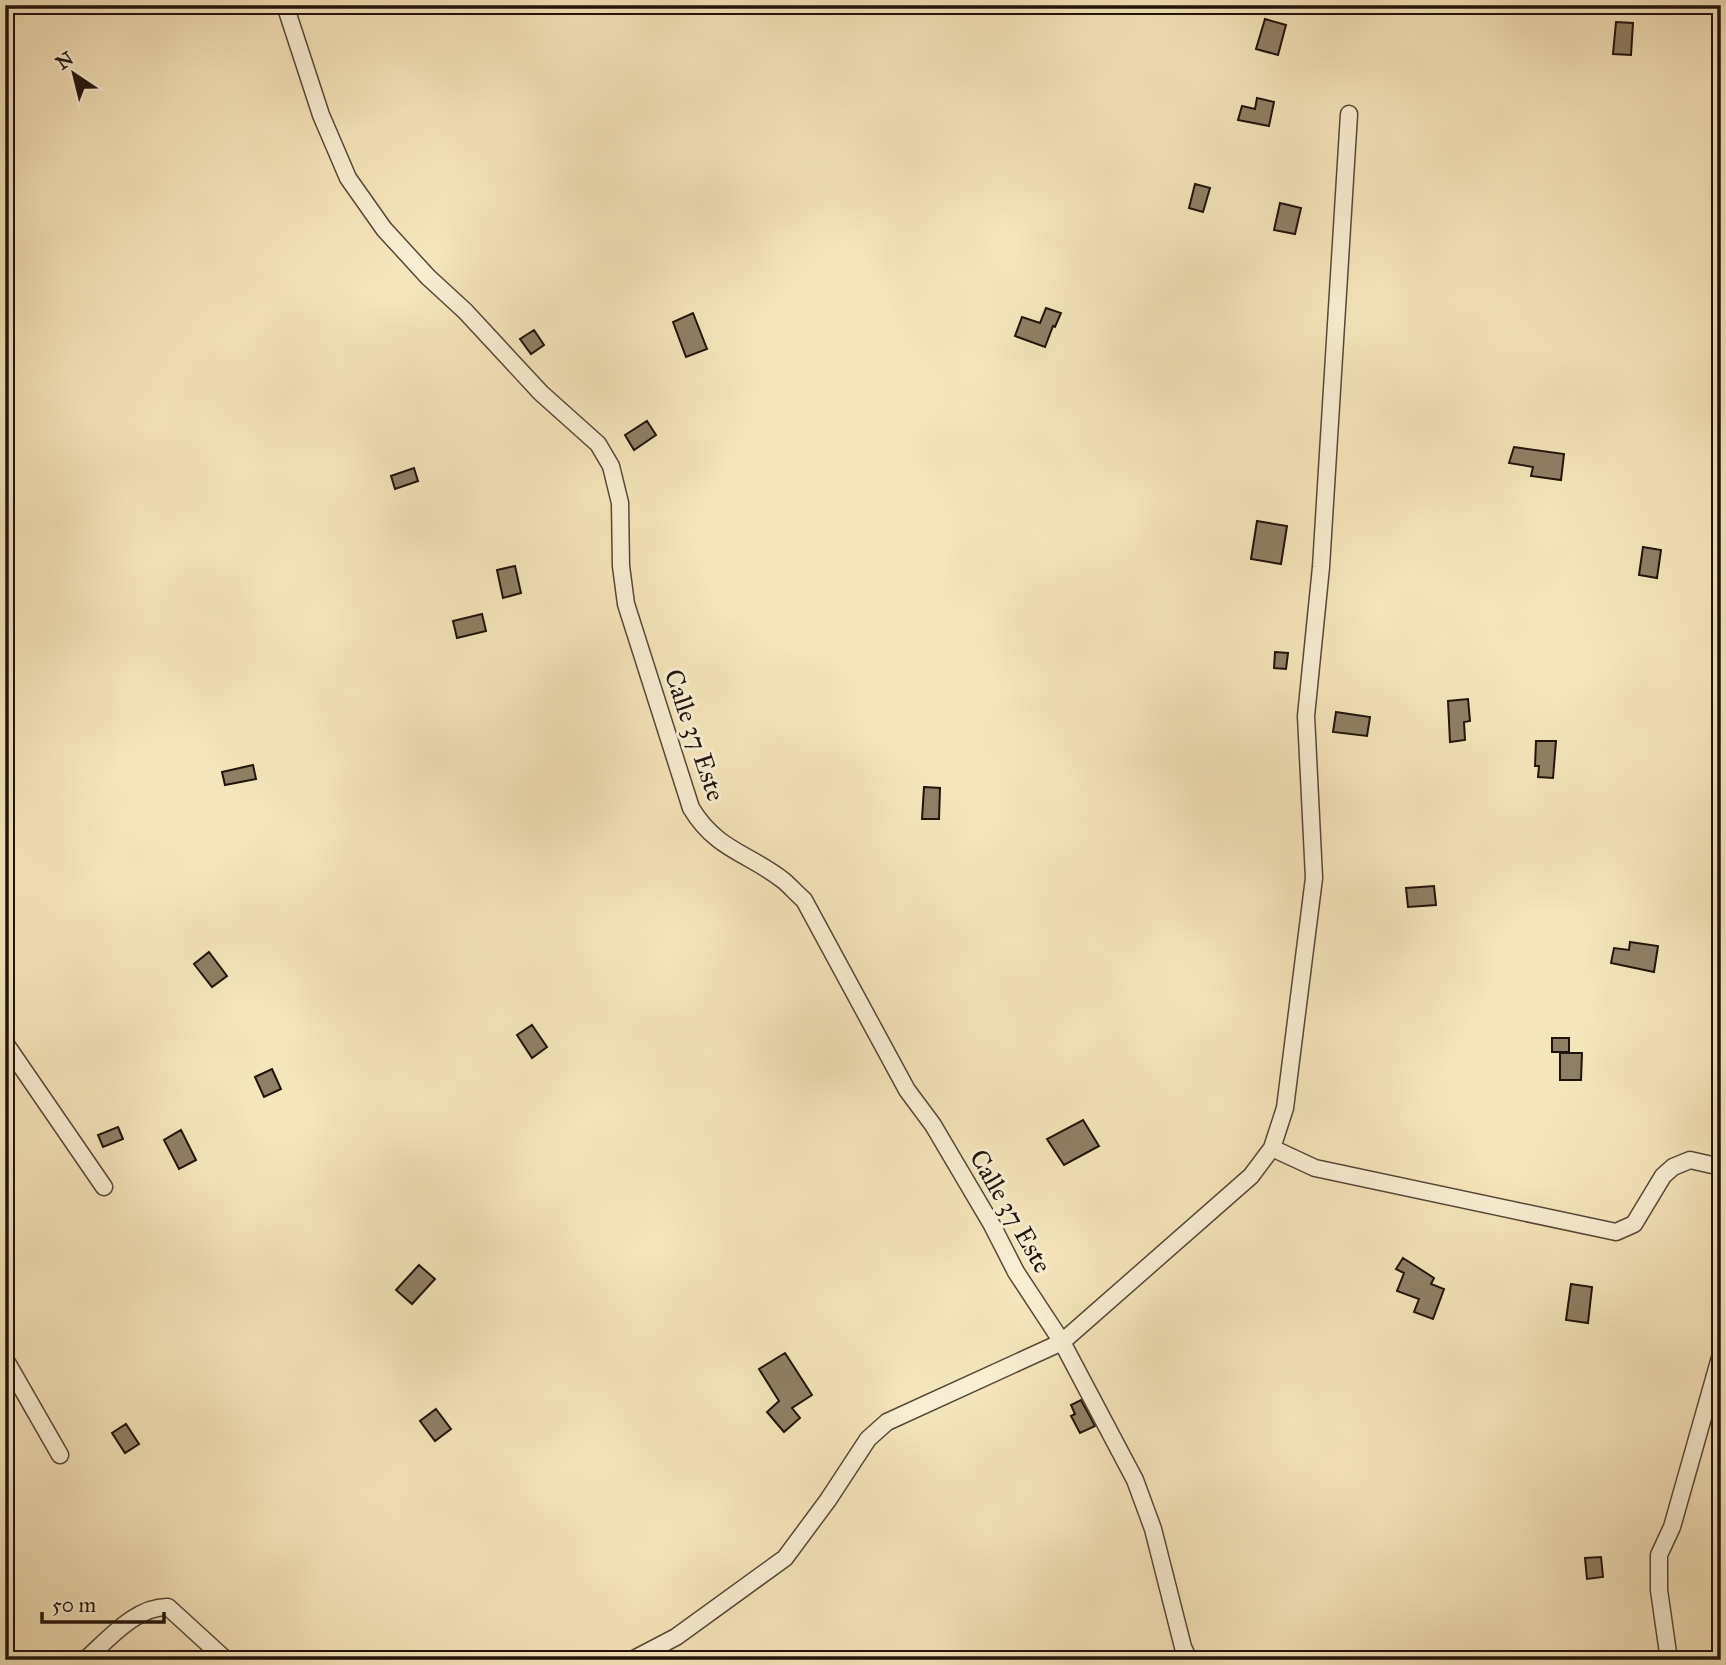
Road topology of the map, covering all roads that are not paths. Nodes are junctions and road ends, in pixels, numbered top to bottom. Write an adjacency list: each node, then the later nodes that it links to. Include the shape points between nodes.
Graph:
1 (285, 5): 7 (street, Calle 37 Este, via 321,115 348,178 428,277 541,393 598,444 611,466 620,503 626,604 691,808 702,826 727,847 783,880 804,900 908,1090)
2 (1349, 114): 4 (street, via 1321,566 1306,716 1314,878 1286,1108)
3 (5, 1042): 6 (street)
4 (1272, 1148): 5 (street, via 1315,1168 1616,1232 1634,1224 1673,1167 1690,1160); 7 (street, via 1251,1176)
5 (1721, 1167)
6 (104, 1186)
7 (1062, 1342): 13 (street, via 887,1422 868,1439 785,1558 676,1637); 14 (street, Calle 37 Este, via 1135,1480)
8 (1721, 1354): 15 (street, via 1672,1527 1659,1555)
9 (5, 1359): 10 (street)
10 (60, 1455)
11 (85, 1660): 12 (street, via 139,1614 157,1606 168,1607)
12 (226, 1660)
13 (632, 1660)
14 (1189, 1660)
15 (1669, 1660)

